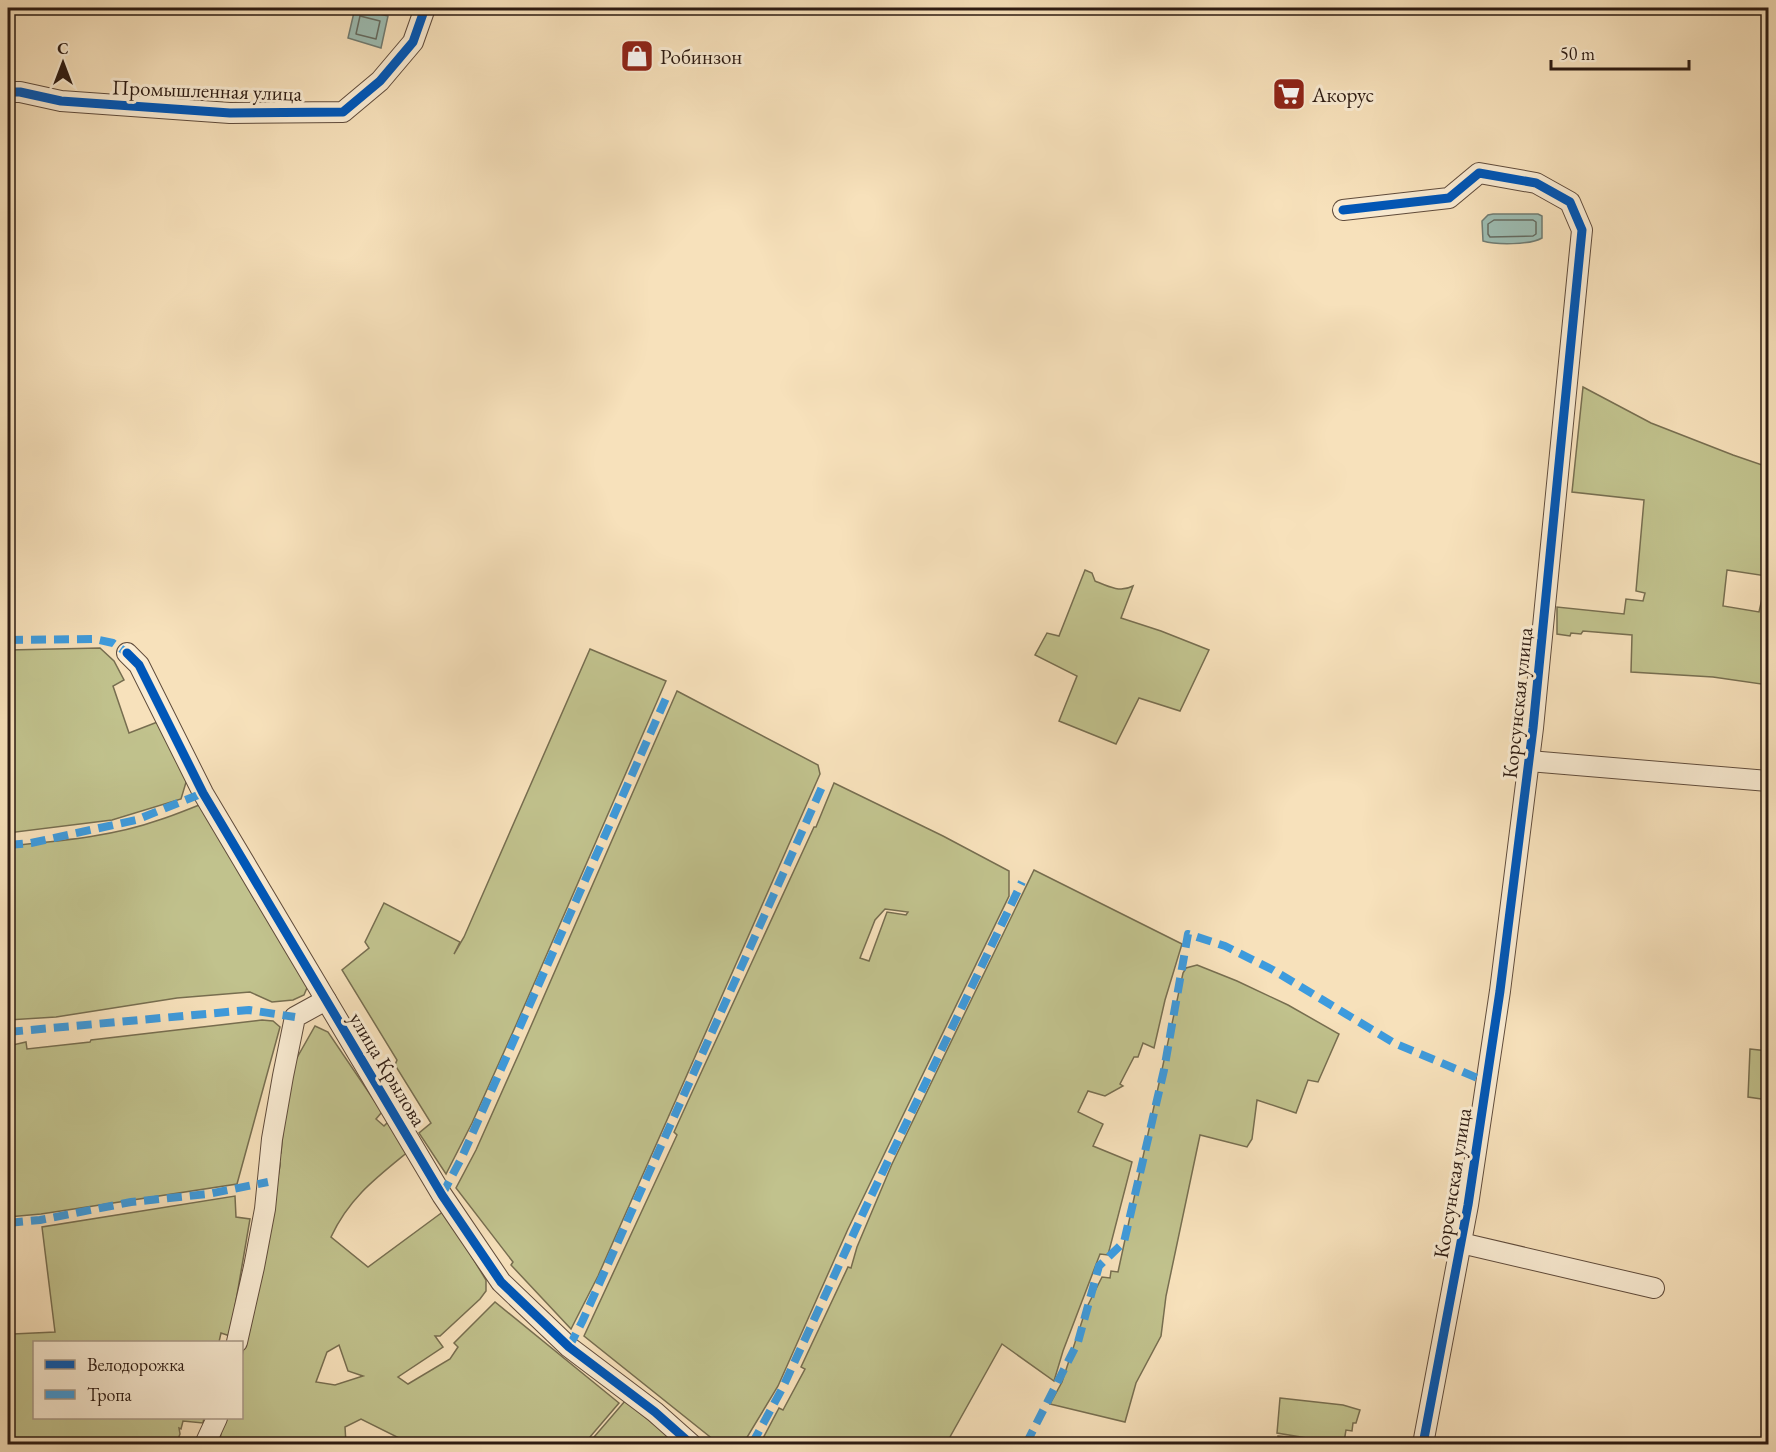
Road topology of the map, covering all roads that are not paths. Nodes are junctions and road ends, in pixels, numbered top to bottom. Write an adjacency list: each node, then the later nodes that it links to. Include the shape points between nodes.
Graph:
1 (425, 8): 2 (street, Промышленная улица, via 413,42 380,81 343,112 230,113 61,101)
2 (8, 92)
3 (1343, 210): 5 (street, Корсунская улица, via 1449,198 1479,173 1536,183 1570,202 1582,230)
4 (127, 653): 7 (street, улица Крылова, via 139,665 203,793)
5 (1529, 761): 6 (street); 8 (street, Корсунская улица, via 1500,991)
6 (1768, 782)
7 (326, 1000): 10 (street, via 295,1017 262,1220); 13 (street, улица Крылова, via 442,1195 501,1282 568,1347)
8 (1461, 1242): 9 (street); 14 (street, Корсунская улица)
9 (1654, 1288)
10 (237, 1341)
11 (217, 1419): 12 (street)
12 (205, 1444)
13 (691, 1444)
14 (1423, 1444)

